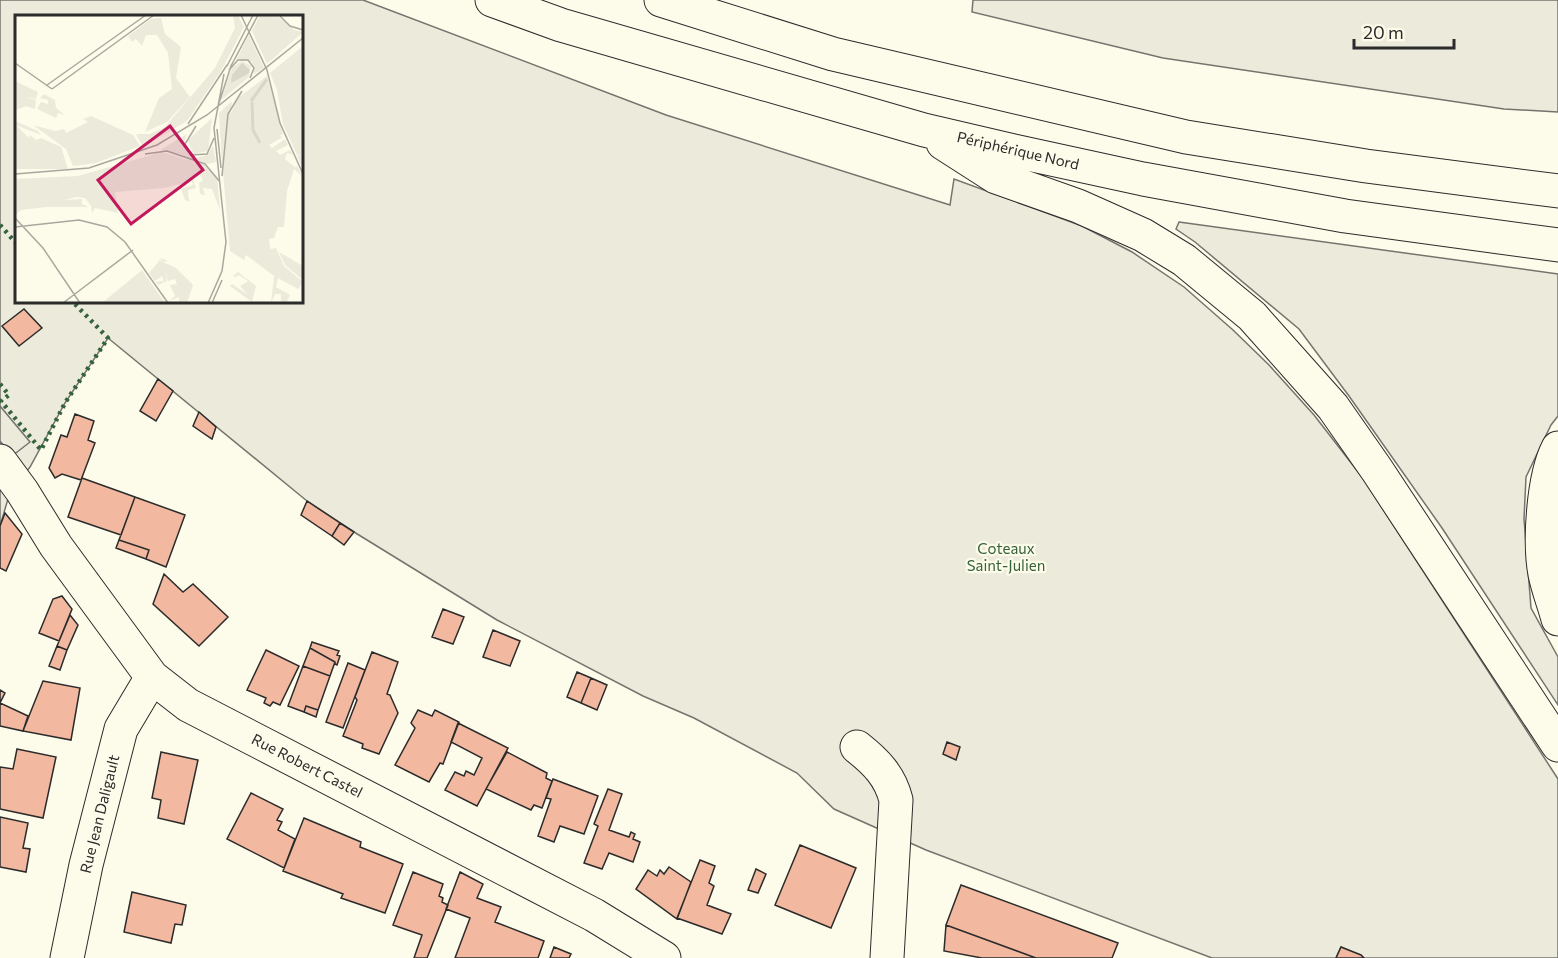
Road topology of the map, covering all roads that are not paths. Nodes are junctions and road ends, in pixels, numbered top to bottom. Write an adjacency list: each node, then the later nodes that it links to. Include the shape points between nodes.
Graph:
1 (492, 0): 3 (main road, Périphérique Nord, via 561,25)
2 (661, 0): 4 (main road, via 833,54 1186,137)
3 (924, 130): 5 (main road, Périphérique Nord, via 1143,179 1345,216); 10 (main road, via 996,177 1078,206 1143,235 1184,260 1252,316 1333,407)
4 (1558, 191)
5 (1558, 244)
6 (1558, 448): 8 (main road, via 1546,493 1542,544 1545,575)
7 (0, 461): 9 (main road, Rue Robert Castel, via 56,546)
8 (1558, 619)
9 (152, 677): 12 (main road, Rue Jean Daligault, via 120,729); 13 (main road, Rue Robert Castel, via 188,705 594,915)
10 (1558, 745)
11 (857, 747): 14 (main road, via 878,764 896,800)
12 (67, 958)
13 (664, 958)
14 (888, 958)

